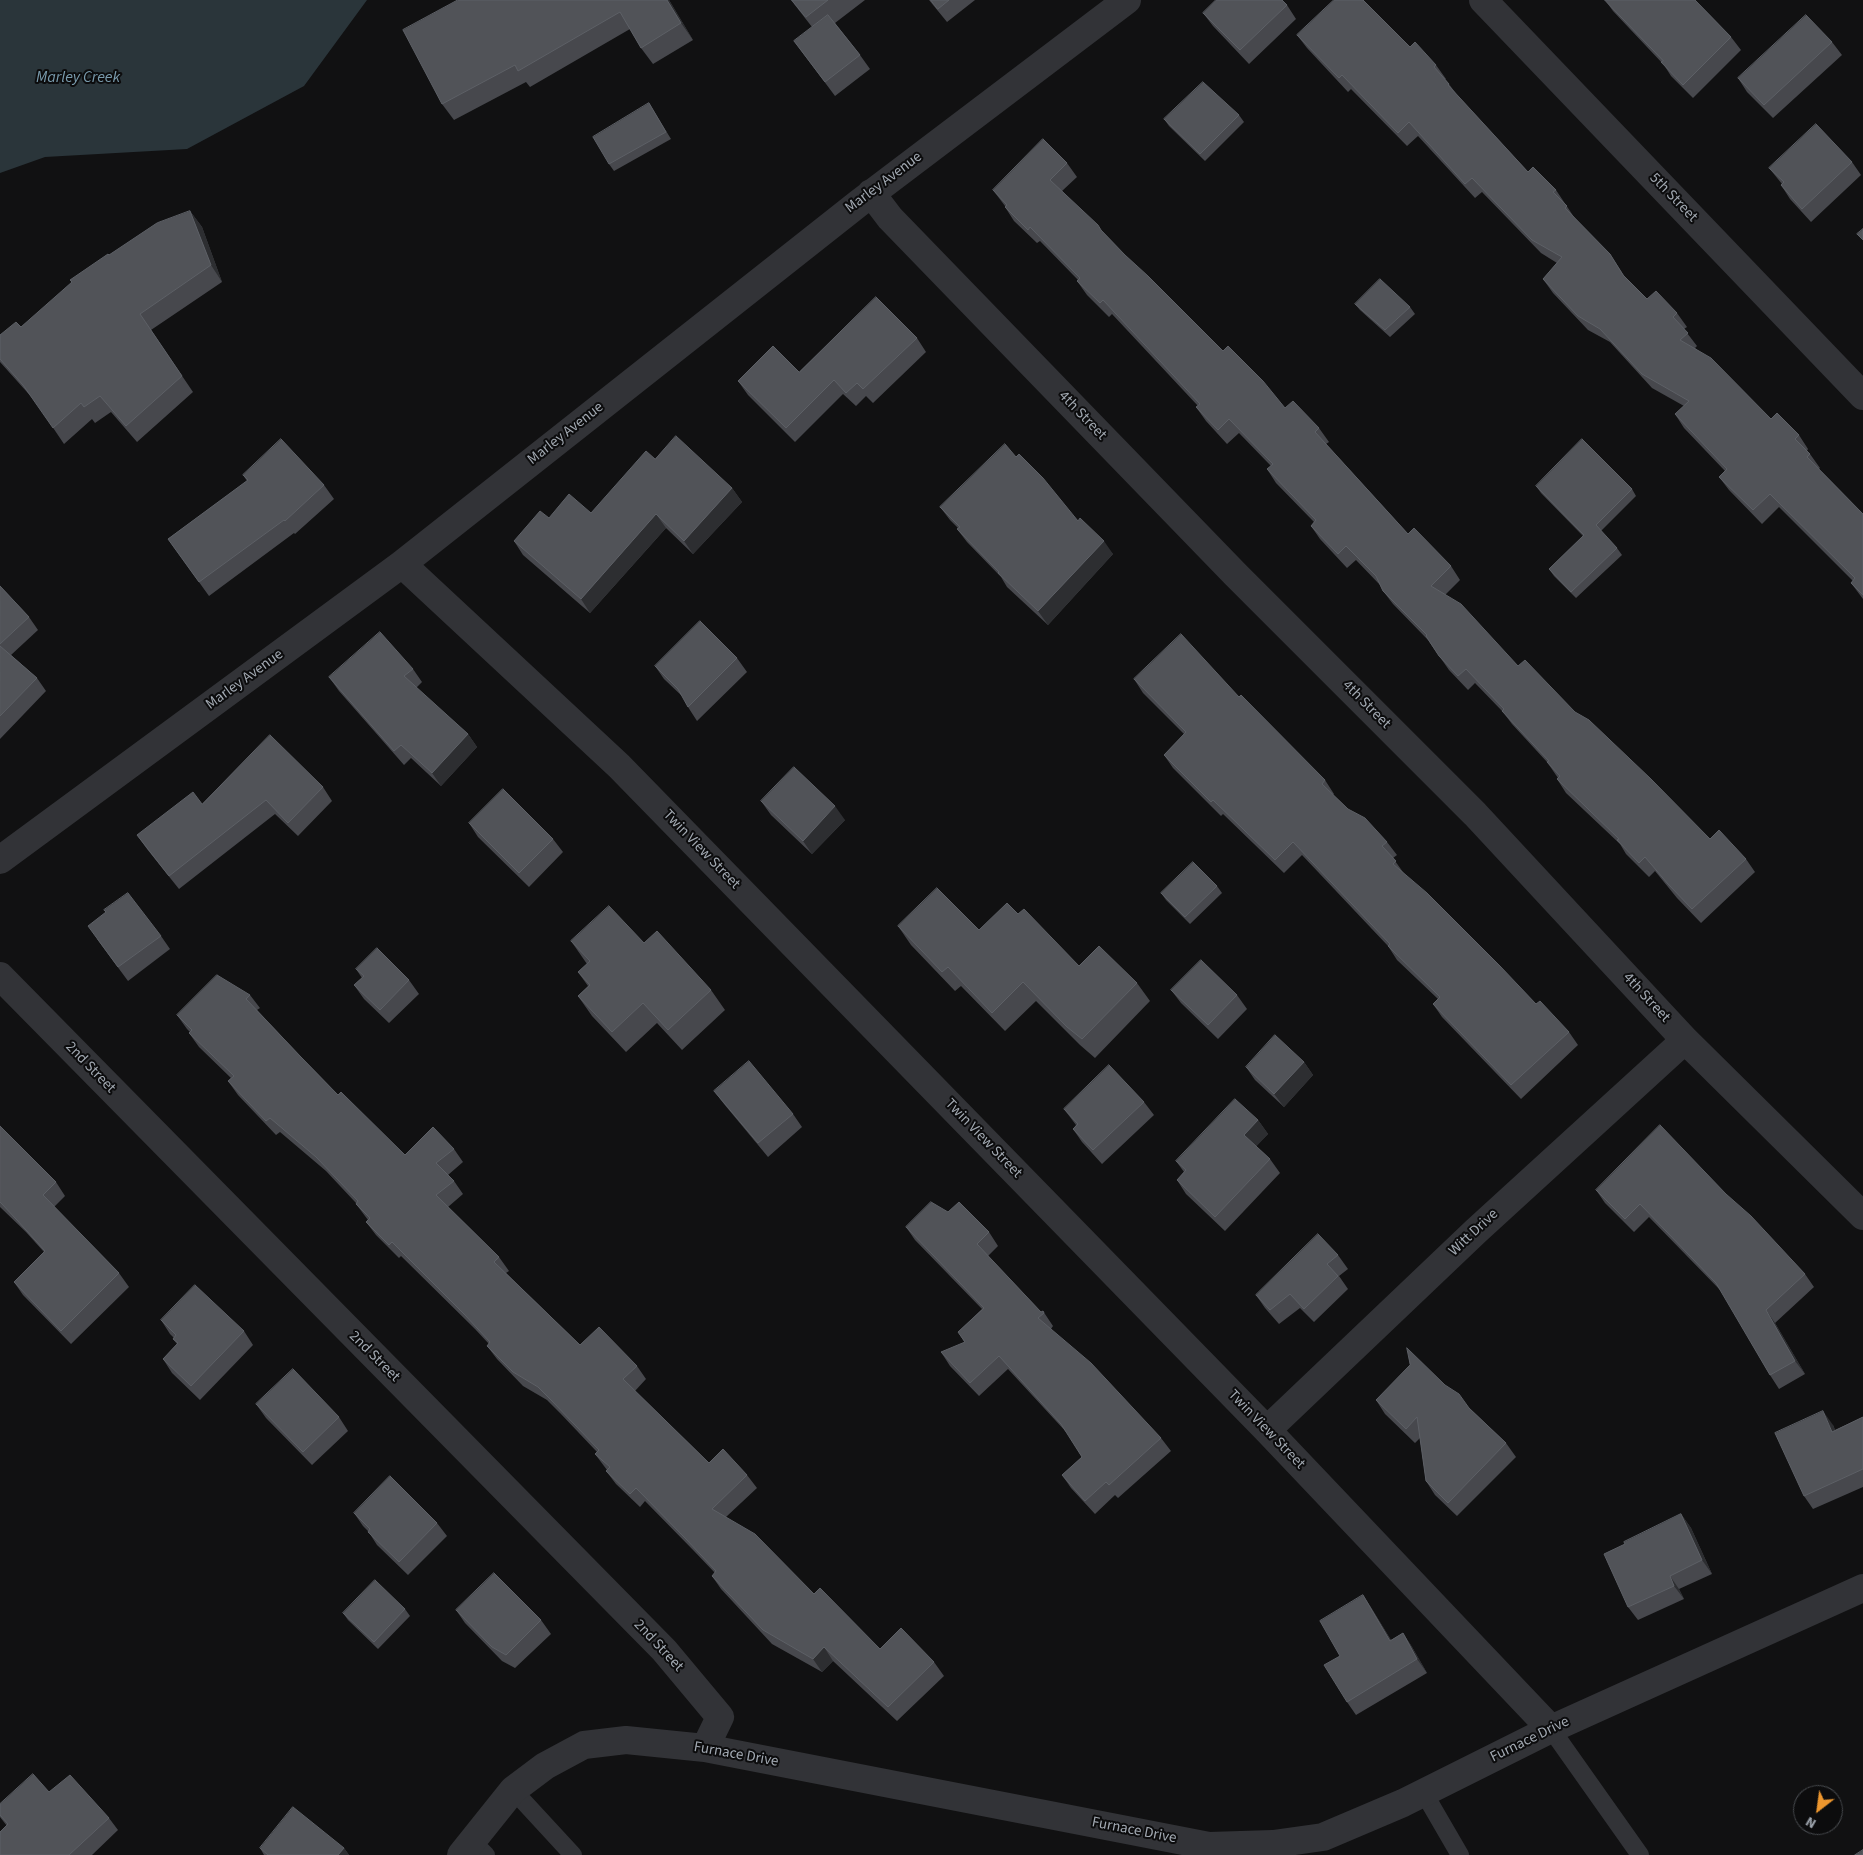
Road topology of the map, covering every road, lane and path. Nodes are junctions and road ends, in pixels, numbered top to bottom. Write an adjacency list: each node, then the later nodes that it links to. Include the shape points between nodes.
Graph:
1 (1127, 0): 3 (street, Marley Avenue)
2 (1483, 0): 4 (street, 5th Street)
3 (871, 193): 5 (street, Marley Avenue); 8 (street, 4th Street, via 890,218 1222,561 1475,814)
4 (1863, 396)
5 (402, 564): 6 (street, Marley Avenue); 10 (street, Twin View Street, via 619,766)
6 (0, 860)
7 (0, 976): 13 (street, 2nd Street, via 664,1650 720,1717)
8 (1685, 1040): 9 (street, 4th Street); 10 (street, Witt Drive, via 1476,1231)
9 (1863, 1216)
10 (1267, 1430): 12 (street, Twin View Street)
11 (1863, 1588): 12 (street, Furnace Drive)
12 (1550, 1729): 15 (street, Furnace Drive); 20 (lane)
13 (705, 1748): 14 (street, Furnace Drive, via 626,1740 584,1745 545,1766); 17 (street, Furnace Drive)
14 (513, 1790): 16 (street, Furnace Drive); 18 (lane)
15 (1424, 1793): 17 (street, Furnace Drive, via 1324,1837); 19 (lane)
16 (473, 1850)
17 (1212, 1850)
18 (573, 1855)
19 (1460, 1855)
20 (1640, 1855)

